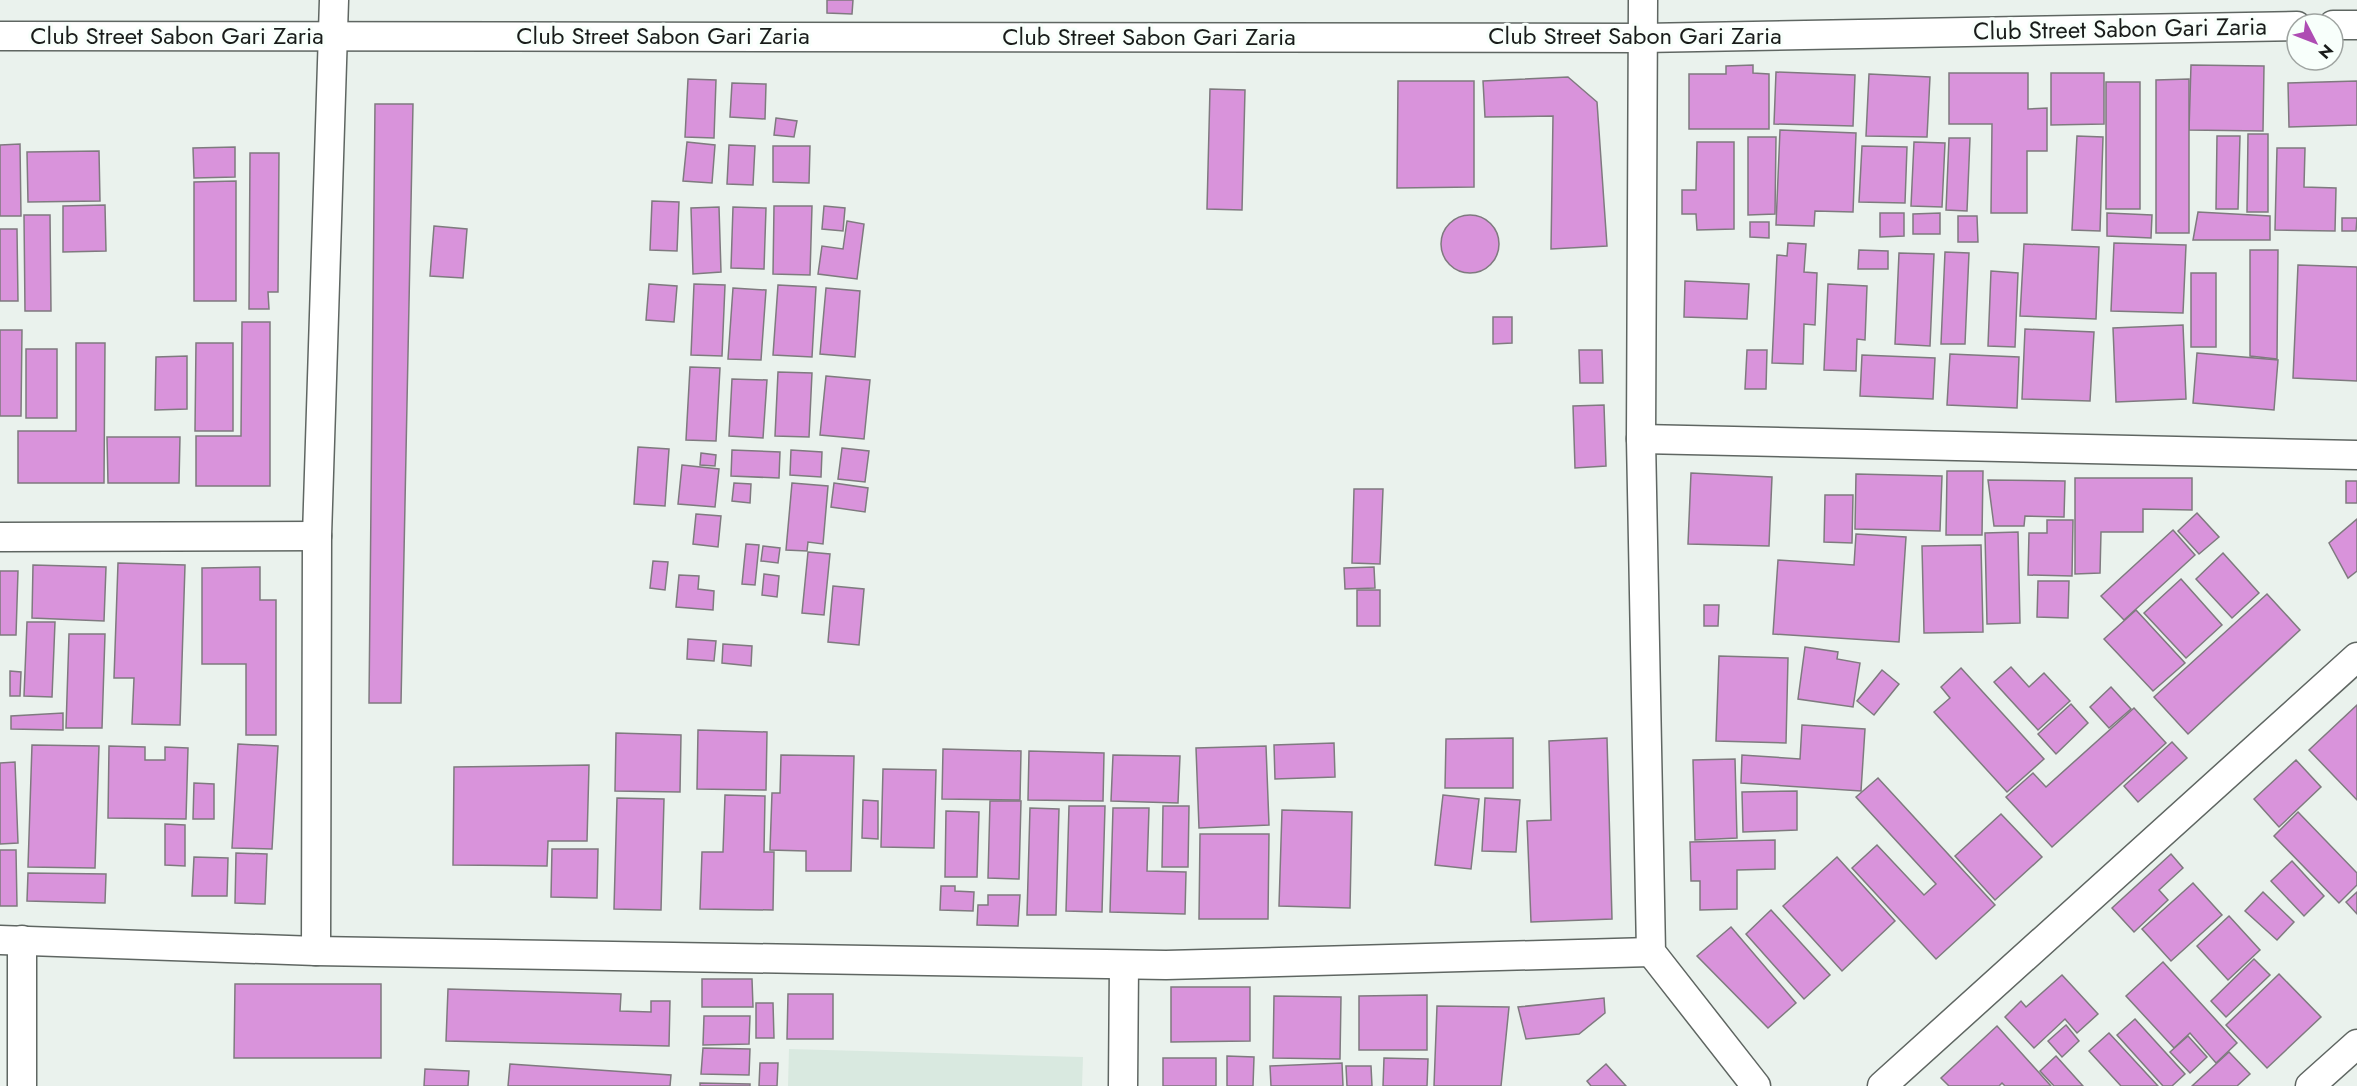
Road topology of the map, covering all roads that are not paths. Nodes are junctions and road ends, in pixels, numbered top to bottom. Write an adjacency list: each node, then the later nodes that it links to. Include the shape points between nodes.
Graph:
1 (334, 0): 4 (street)
2 (1644, 0): 6 (street)
3 (2285, 26): 6 (street, Club Street Sabon Gari Zaria)
4 (334, 35): 5 (street, Club Street Sabon Gari Zaria); 6 (street, Club Street Sabon Gari Zaria); 9 (street)
5 (0, 36)
6 (1643, 38): 7 (street)
7 (1641, 439): 8 (street); 14 (street)
8 (2357, 455)
9 (317, 536): 10 (street); 13 (street)
10 (0, 537)
11 (2357, 657): 20 (street)
12 (11, 940): 13 (street); 17 (street)
13 (316, 951): 15 (street)
14 (1651, 952): 15 (street, via 1335,963); 19 (street)
15 (1124, 965): 18 (street)
16 (2357, 1044): 21 (street)
17 (22, 1086)
18 (1123, 1086)
19 (1756, 1086)
20 (1882, 1086)
21 (2310, 1086)

